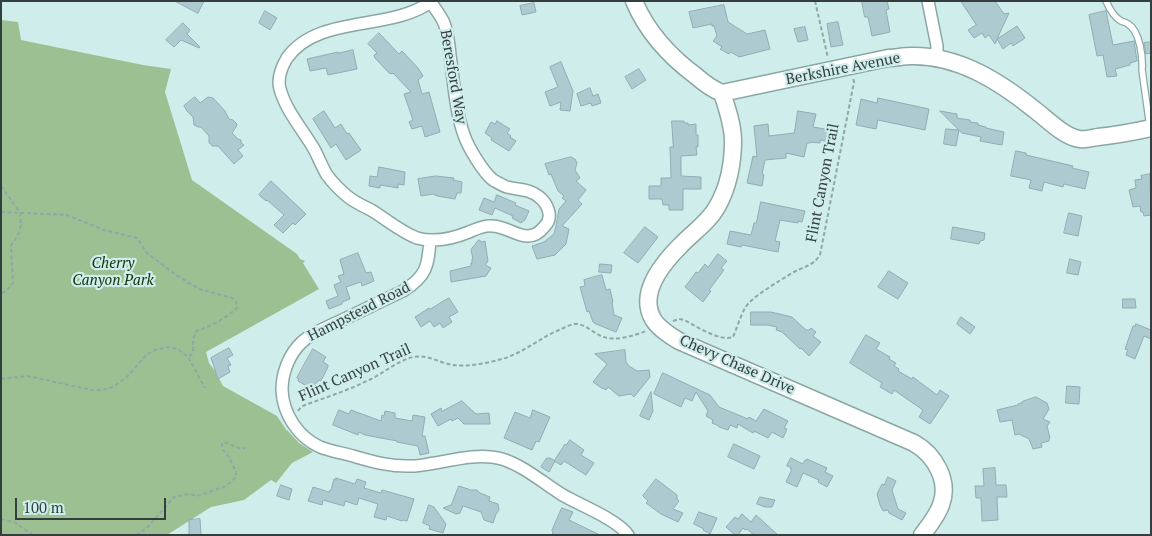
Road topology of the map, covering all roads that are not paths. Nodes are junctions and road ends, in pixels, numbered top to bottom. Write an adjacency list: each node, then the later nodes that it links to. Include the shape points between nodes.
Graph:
1 (634, 1): 6 (main road, via 647,27 666,50 686,69)
2 (928, 1): 5 (street)
3 (1106, 1): 7 (lane, via 1118,19 1136,33 1140,44)
4 (431, 2): 8 (street, Beresford Way, via 448,36 464,137 492,179 540,197 547,204 549,215 548,224 530,236 490,225 456,237); 8 (street, via 404,16 316,35 287,58 279,73 284,101 327,175 348,197 405,232)
5 (938, 58): 6 (main road, Berkshire Avenue, via 888,58); 7 (main road, Berkshire Avenue, via 957,62 1005,87 1055,126 1081,140)
6 (722, 93): 10 (main road, Chevy Chase Drive, via 733,141 728,176 711,216 679,246 658,272 648,301 653,319 679,340 923,448 942,475 943,492 938,513)
7 (1151, 128)
8 (430, 240): 9 (street, Hampstead Road, via 428,263 414,284 318,332 293,352 282,378 284,405 292,423 306,438 321,447 388,465 414,466 485,456 503,460 521,467 614,523)
9 (628, 535)
10 (922, 535)

